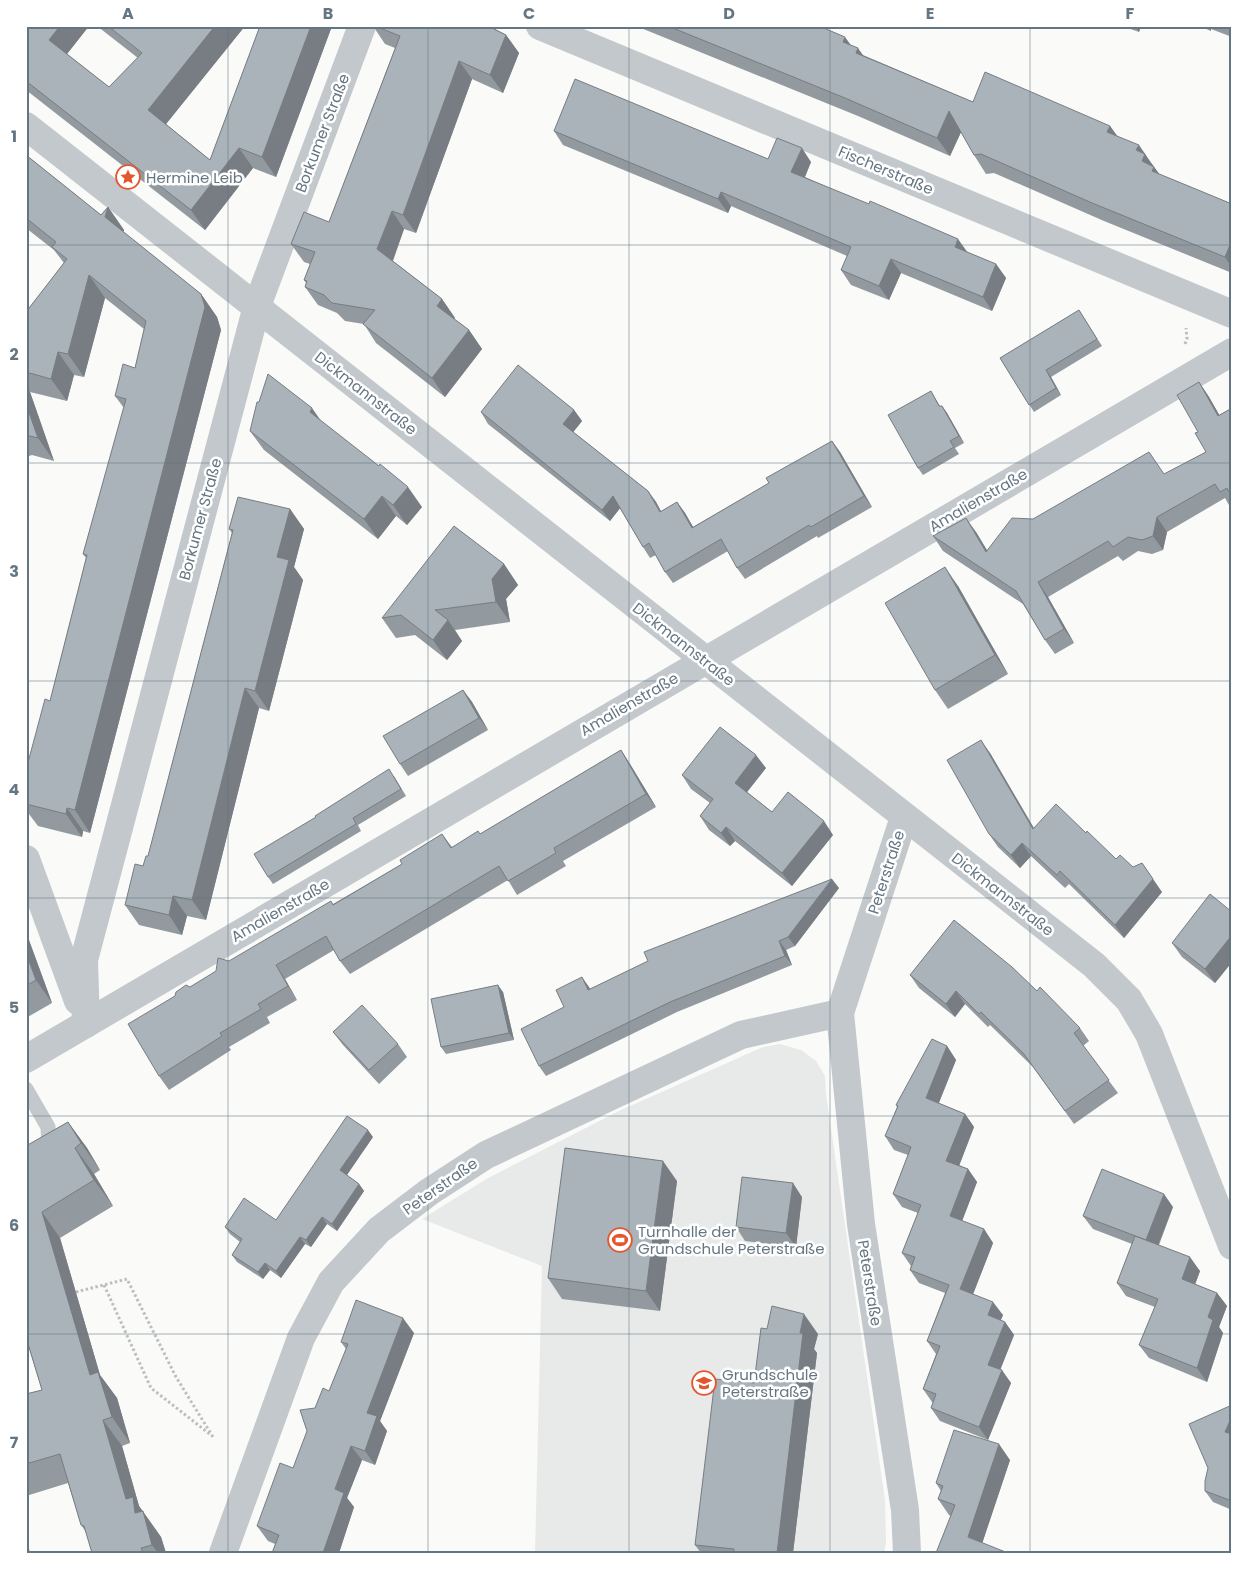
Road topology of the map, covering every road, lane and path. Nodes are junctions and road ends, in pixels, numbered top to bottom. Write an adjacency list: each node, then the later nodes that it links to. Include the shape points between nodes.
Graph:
1 (362, 26): 4 (street, Borkumer Straße)
2 (540, 26): 5 (street, Fischerstraße)
3 (26, 126): 4 (street, Dickmannstraße)
4 (257, 306): 9 (street, Dickmannstraße); 13 (street, Borkumer Straße, via 84,960)
5 (1232, 314)
6 (1186, 331): 7 (path)
7 (1187, 339)
8 (1232, 352): 9 (street, Amalienstraße)
9 (704, 660): 10 (street, Dickmannstraße); 13 (street, Amalienstraße)
10 (904, 816): 12 (street, Peterstraße); 17 (street, Dickmannstraße, via 1094,965 1129,1000 1149,1034)
11 (26, 859): 13 (street)
12 (840, 1013): 20 (street, Peterstraße, via 741,1035 486,1155 379,1230 331,1282 301,1338); 21 (street, Peterstraße, via 861,1224 905,1510)
13 (86, 1024): 14 (street, Amalienstraße)
14 (26, 1059)
15 (26, 1089): 16 (lane, via 48,1127 49,1146)
16 (26, 1160)
17 (1232, 1246)
18 (104, 1285): 18 (path, via 151,1388 213,1437 176,1377 127,1279); 19 (path)
19 (76, 1292)
20 (223, 1553)
21 (907, 1553)

